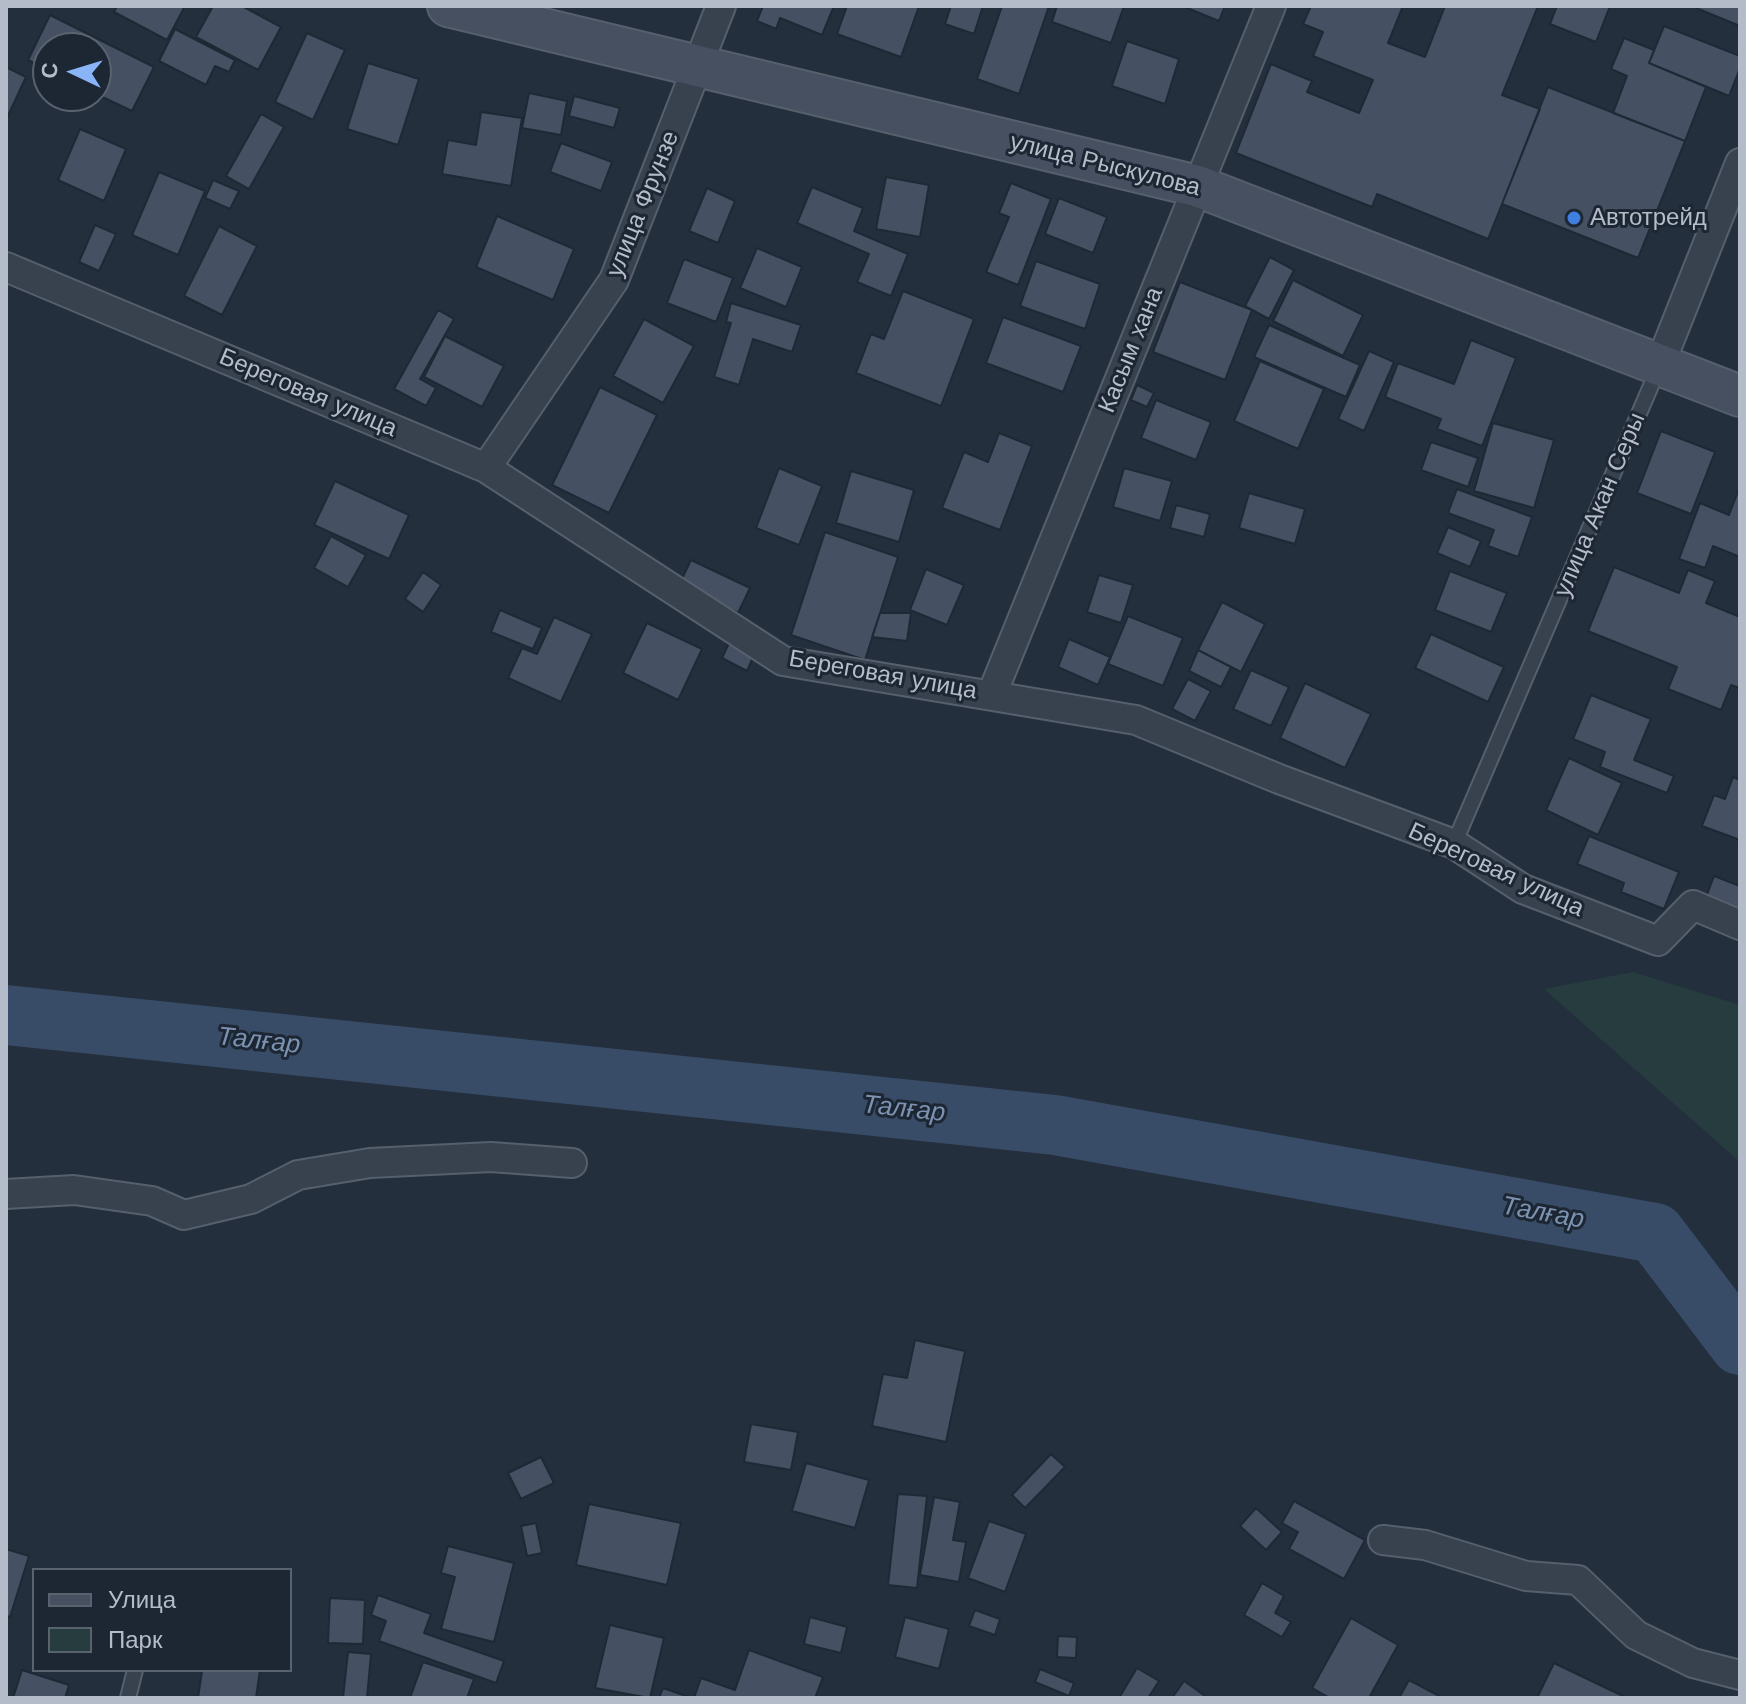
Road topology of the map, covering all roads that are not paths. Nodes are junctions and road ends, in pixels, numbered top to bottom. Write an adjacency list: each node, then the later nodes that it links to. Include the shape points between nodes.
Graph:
1 (448, 6): 4 (main road, улица Рыскулова)
2 (721, 6): 4 (street, улица Фрунзе)
3 (1271, 6): 6 (street, Касым хана)
4 (698, 65): 6 (main road, улица Рыскулова); 10 (street, улица Фрунзе, via 614,280)
5 (1740, 163): 8 (street, улица Акан Серы)
6 (1197, 186): 8 (main road, улица Рыскулова); 11 (street, Касым хана)
7 (6, 267): 10 (street, Береговая улица)
8 (1660, 364): 9 (main road, улица Рыскулова); 12 (lane, улица Акан Серы)
9 (1740, 396)
10 (486, 468): 11 (street, Береговая улица, via 783,661)
11 (992, 694): 12 (street, Береговая улица, via 1136,720)
12 (1454, 844): 13 (street, Береговая улица, via 1523,889 1658,941 1693,905)
13 (1740, 925)
14 (572, 1163): 15 (street, via 491,1157 370,1163 298,1175 251,1199 184,1215 152,1201 74,1190)
15 (6, 1194)
16 (1383, 1540): 18 (street, via 1425,1545 1526,1576 1578,1580 1636,1635 1693,1663)
17 (134, 1672): 19 (lane)
18 (1740, 1675)
19 (128, 1698)

